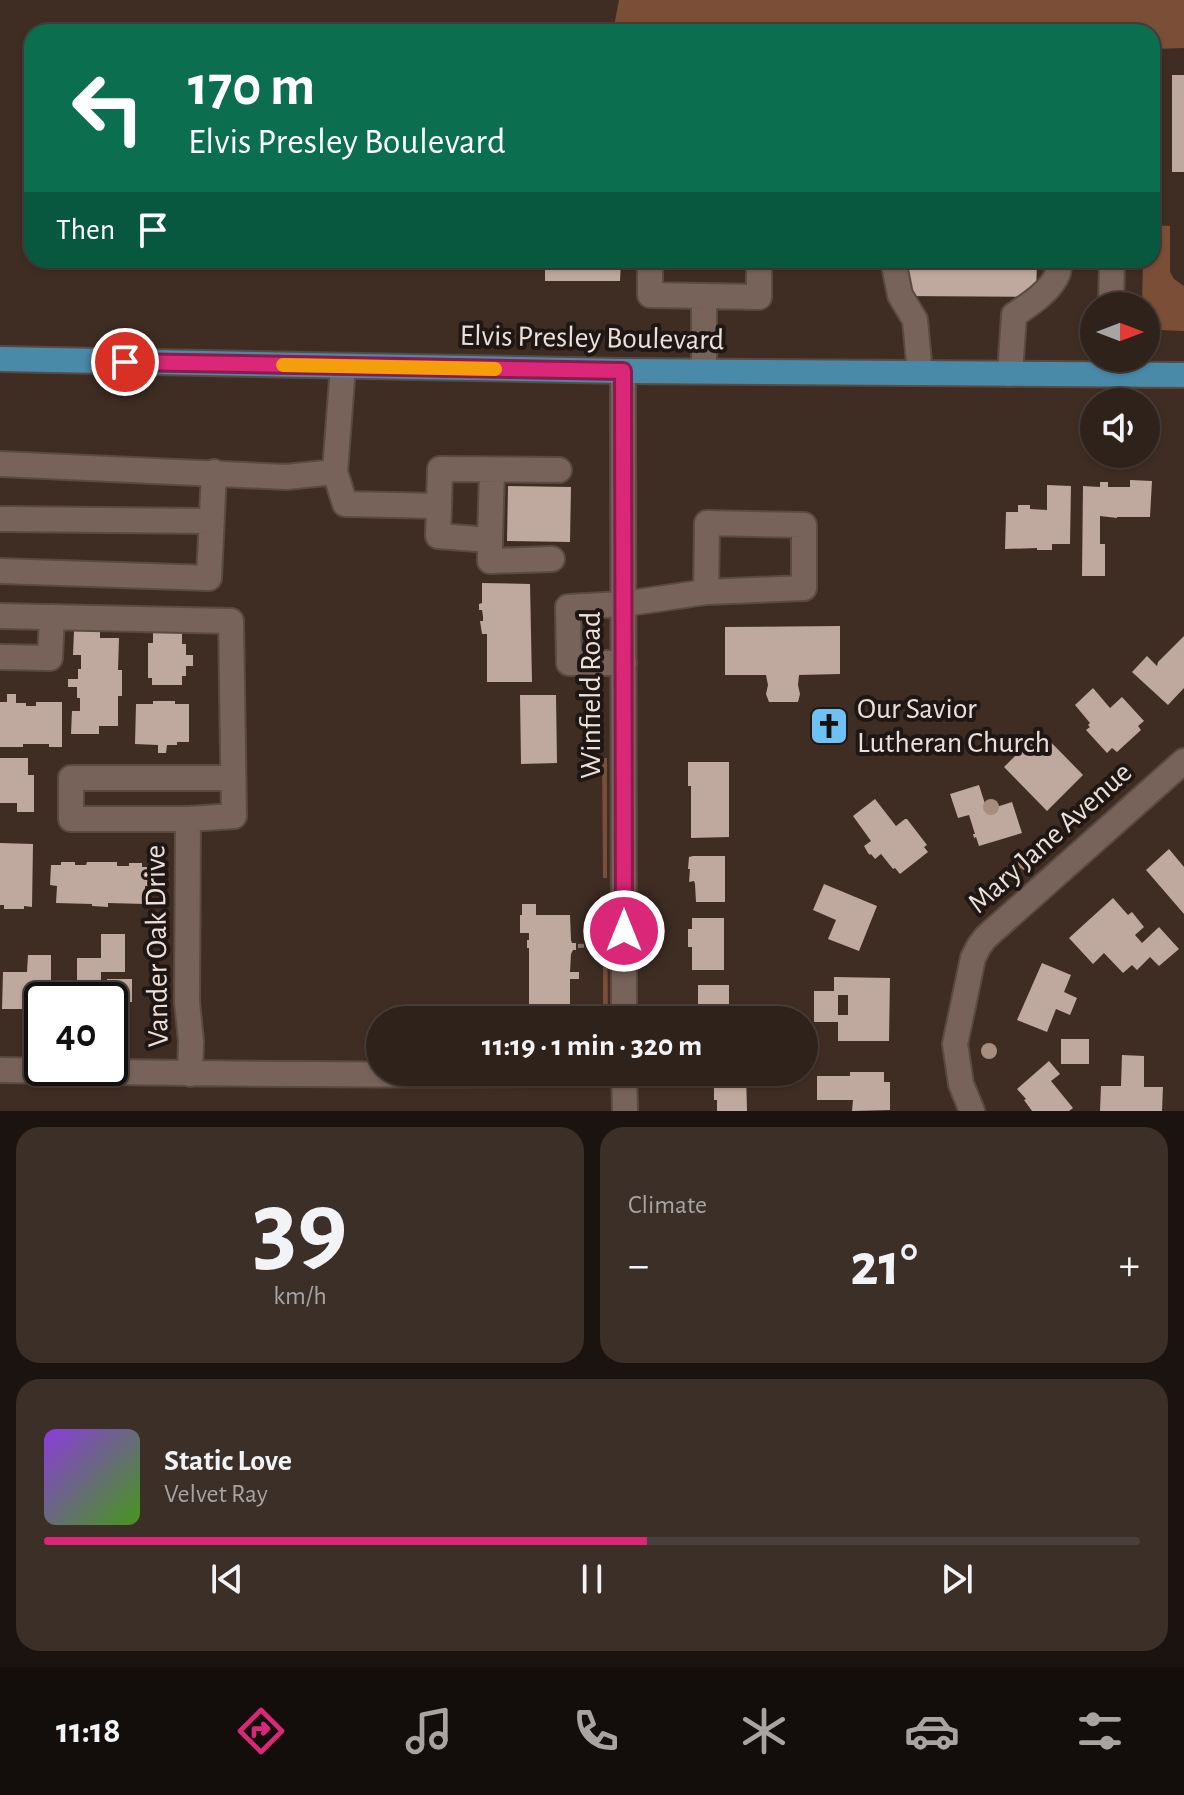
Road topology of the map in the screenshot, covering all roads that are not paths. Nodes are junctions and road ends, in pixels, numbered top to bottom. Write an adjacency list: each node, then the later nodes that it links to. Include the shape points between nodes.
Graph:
1 (650, 268): 7 (street, via 650,295)
2 (759, 268): 7 (street, via 759,297)
3 (895, 268): 14 (street, via 900,295 915,320)
4 (1058, 268): 15 (street, via 1050,285 1014,315)
5 (1112, 268): 6 (street)
6 (1111, 292)
7 (704, 296): 12 (street)
8 (0, 359): 9 (main road, Elvis Presley Boulevard)
9 (343, 366): 11 (main road, Elvis Presley Boulevard); 21 (street)
10 (1080, 368): 15 (main road, Elvis Presley Boulevard)
11 (623, 371): 12 (main road, Elvis Presley Boulevard); 29 (street, Winfield Road)
12 (704, 371): 14 (main road, Elvis Presley Boulevard)
13 (1159, 372): 16 (main road, Elvis Presley Boulevard)
14 (920, 373): 15 (main road, Elvis Presley Boulevard)
15 (1010, 374)
16 (1184, 375)
17 (0, 464): 20 (street)
18 (492, 470): 19 (street); 22 (street, via 440,469); 25 (street)
19 (559, 470)
20 (214, 472): 21 (street, via 286,477); 24 (street)
21 (335, 472): 22 (street, via 345,504)
22 (439, 506): 25 (street, via 438,536)
23 (0, 519): 24 (street)
24 (211, 521): 27 (street, via 209,578)
25 (490, 540): 26 (street, via 490,561)
26 (552, 559)
27 (0, 571)
28 (706, 592): 28 (street, via 707,523 804,525 804,588); 29 (street)
29 (623, 604): 33 (street, Winfield Road); 33 (street, via 568,607 569,663)
30 (0, 616): 31 (street)
31 (52, 617): 32 (street, via 50,658); 35 (street, Vander Oak Drive, via 231,621)
32 (0, 657)
33 (624, 663): 37 (street, Winfield Road)
34 (1184, 761): 43 (street, Mary Jane Avenue, via 979,946 955,1044 961,1084)
35 (233, 778): 36 (street, Vander Oak Drive, via 234,816); 36 (street, via 71,778 71,819)
36 (188, 819): 39 (street, Vander Oak Drive)
37 (624, 1006)
38 (0, 1070): 39 (street)
39 (190, 1074): 40 (street)
40 (366, 1075)
41 (624, 1086): 42 (street)
42 (625, 1111)
43 (972, 1111)

